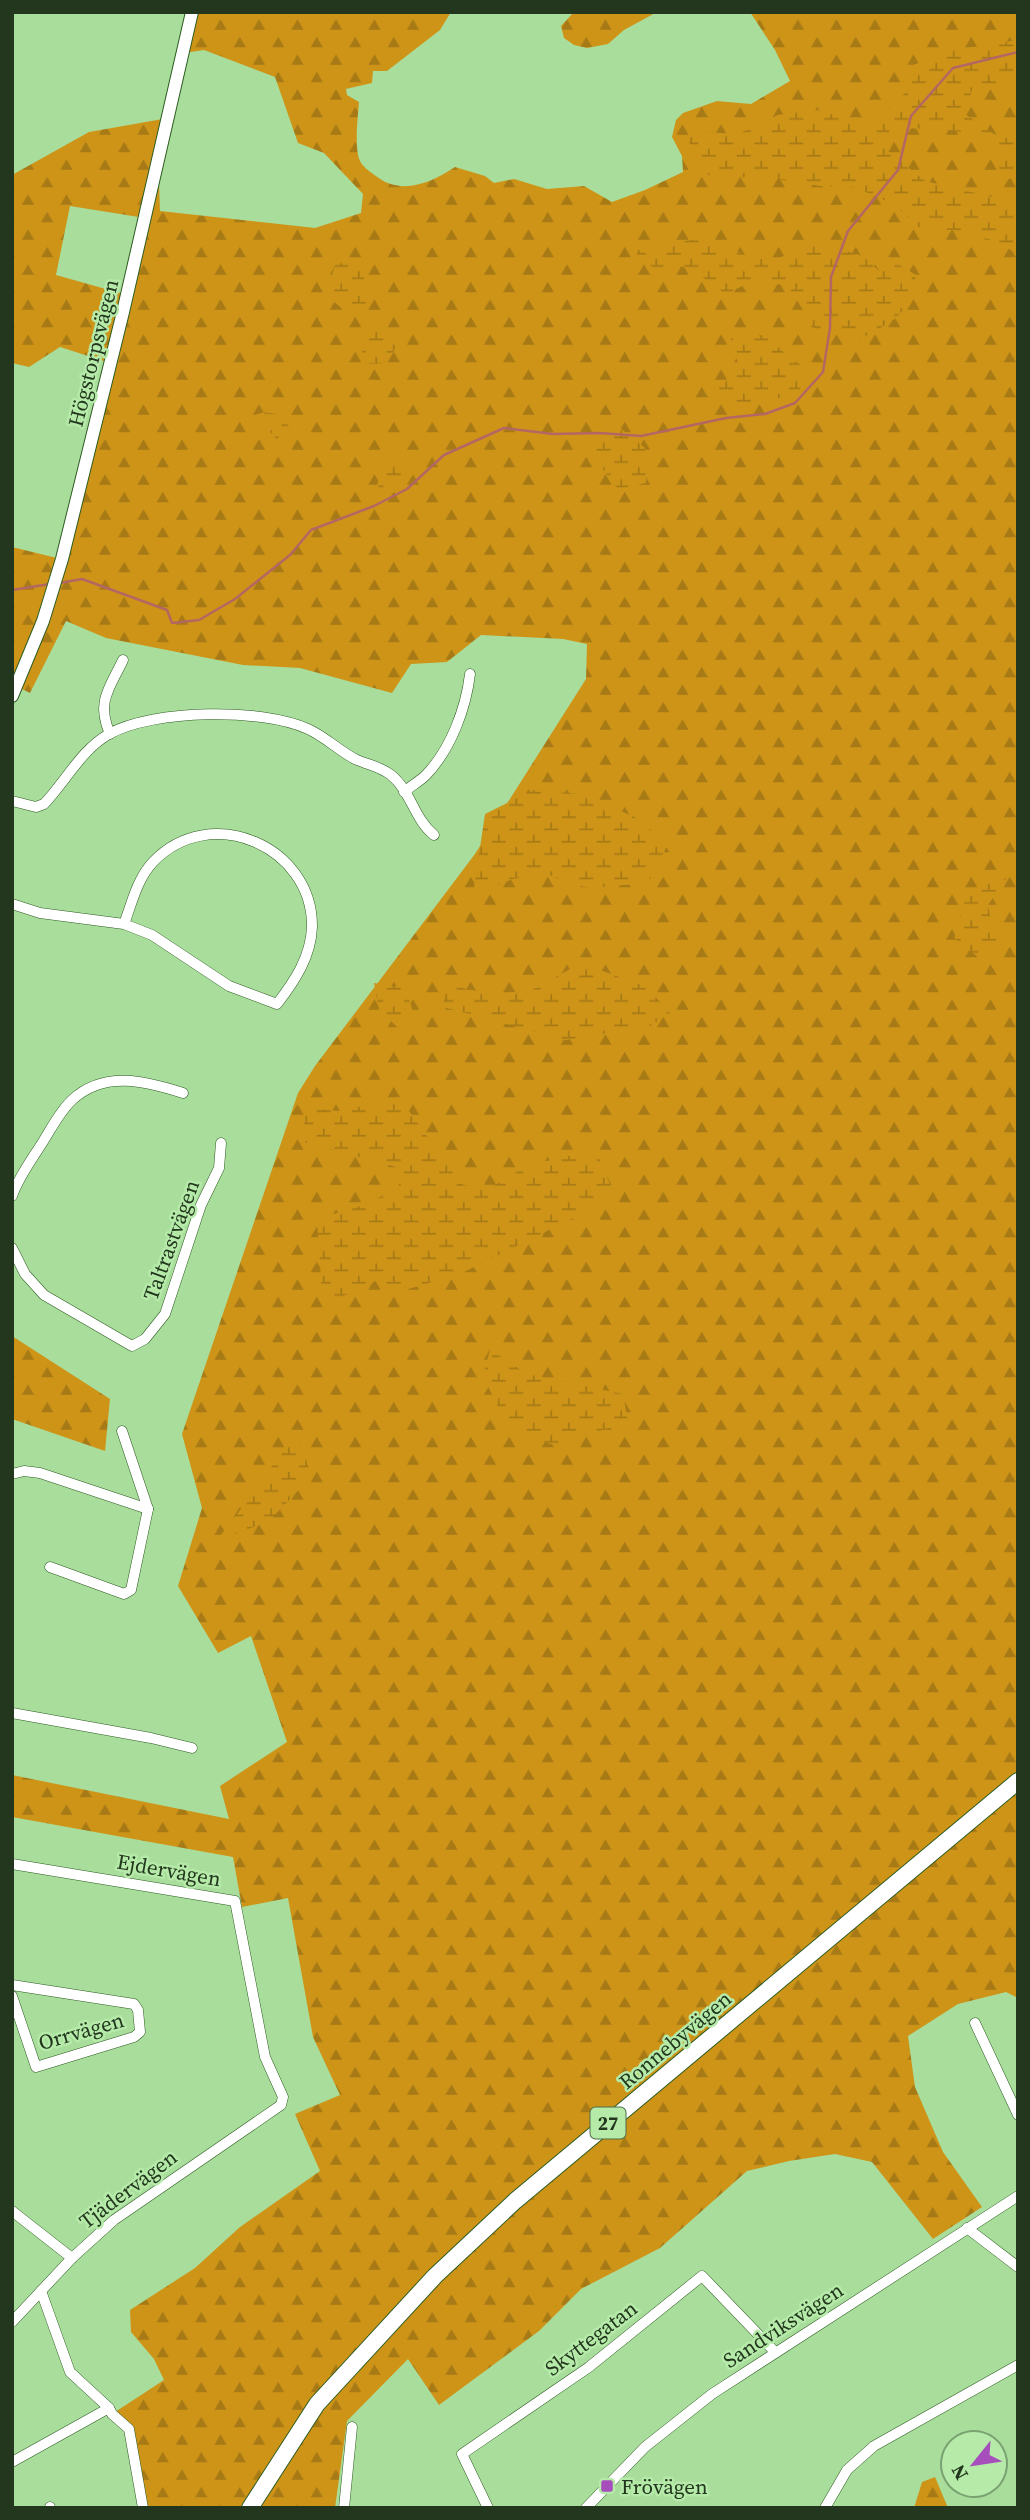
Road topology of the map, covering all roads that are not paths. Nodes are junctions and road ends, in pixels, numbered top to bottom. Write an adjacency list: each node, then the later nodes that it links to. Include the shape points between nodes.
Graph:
1 (192, 12): 4 (street, Högstorpsvägen, via 62,559)
2 (123, 660): 5 (street, via 102,706)
3 (470, 674): 6 (street, via 461,718 451,736 424,777)
4 (12, 696)
5 (110, 734): 6 (street, via 162,719 218,714 266,717 317,734 393,776); 7 (street, via 92,747 44,804 36,807)
6 (404, 792): 8 (street, via 420,822)
7 (12, 801)
8 (434, 835)
9 (12, 904): 10 (street, via 40,914)
10 (124, 924): 10 (street, via 152,935 229,986 276,1004 295,980 308,952 312,928 301,882 286,862 266,845 221,834 179,843 152,862 135,890)
11 (183, 1093): 13 (street, via 121,1079 96,1084 72,1100)
12 (221, 1143): 14 (street, Taltrastvägen, via 219,1168 201,1205 165,1314 145,1339 132,1346 44,1295 25,1274)
13 (13, 1188)
14 (12, 1248)
15 (122, 1431): 17 (street)
16 (12, 1474): 17 (street, via 40,1473)
17 (148, 1509): 18 (street, via 131,1590 124,1594)
18 (50, 1567)
19 (12, 1713): 20 (street)
20 (192, 1748)
21 (1016, 1782): 41 (main road, Ronnebyvägen / 27, via 473,2239 317,2404)
22 (12, 1864): 26 (street, Ejdervägen, via 235,1901 260,2036 283,2097)
23 (12, 1985): 24 (street, Orrvägen, via 134,2004 141,2032 36,2067)
24 (12, 1996)
25 (975, 2024): 27 (street)
26 (281, 2105): 31 (street, Tjädervägen, via 114,2220)
27 (1018, 2115)
28 (1018, 2196): 30 (street, Sandviksvägen)
29 (12, 2211): 31 (street)
30 (967, 2228): 32 (street); 35 (street, Sandviksvägen)
31 (72, 2258): 33 (street, Tjädervägen)
32 (1018, 2267)
33 (41, 2291): 34 (street, Tjädervägen); 37 (street, via 70,2372)
34 (12, 2322)
35 (775, 2352): 43 (street, Skyttegatan, via 702,2276 589,2367 463,2454); 44 (street, Sandviksvägen, via 645,2447)
36 (1018, 2365): 45 (street, via 874,2446 847,2470)
37 (110, 2411): 39 (street); 40 (street, via 130,2428)
38 (352, 2427): 42 (street)
39 (12, 2462)
40 (143, 2508)
41 (250, 2508)
42 (344, 2508)
43 (488, 2508)
44 (586, 2508)
45 (825, 2508)

